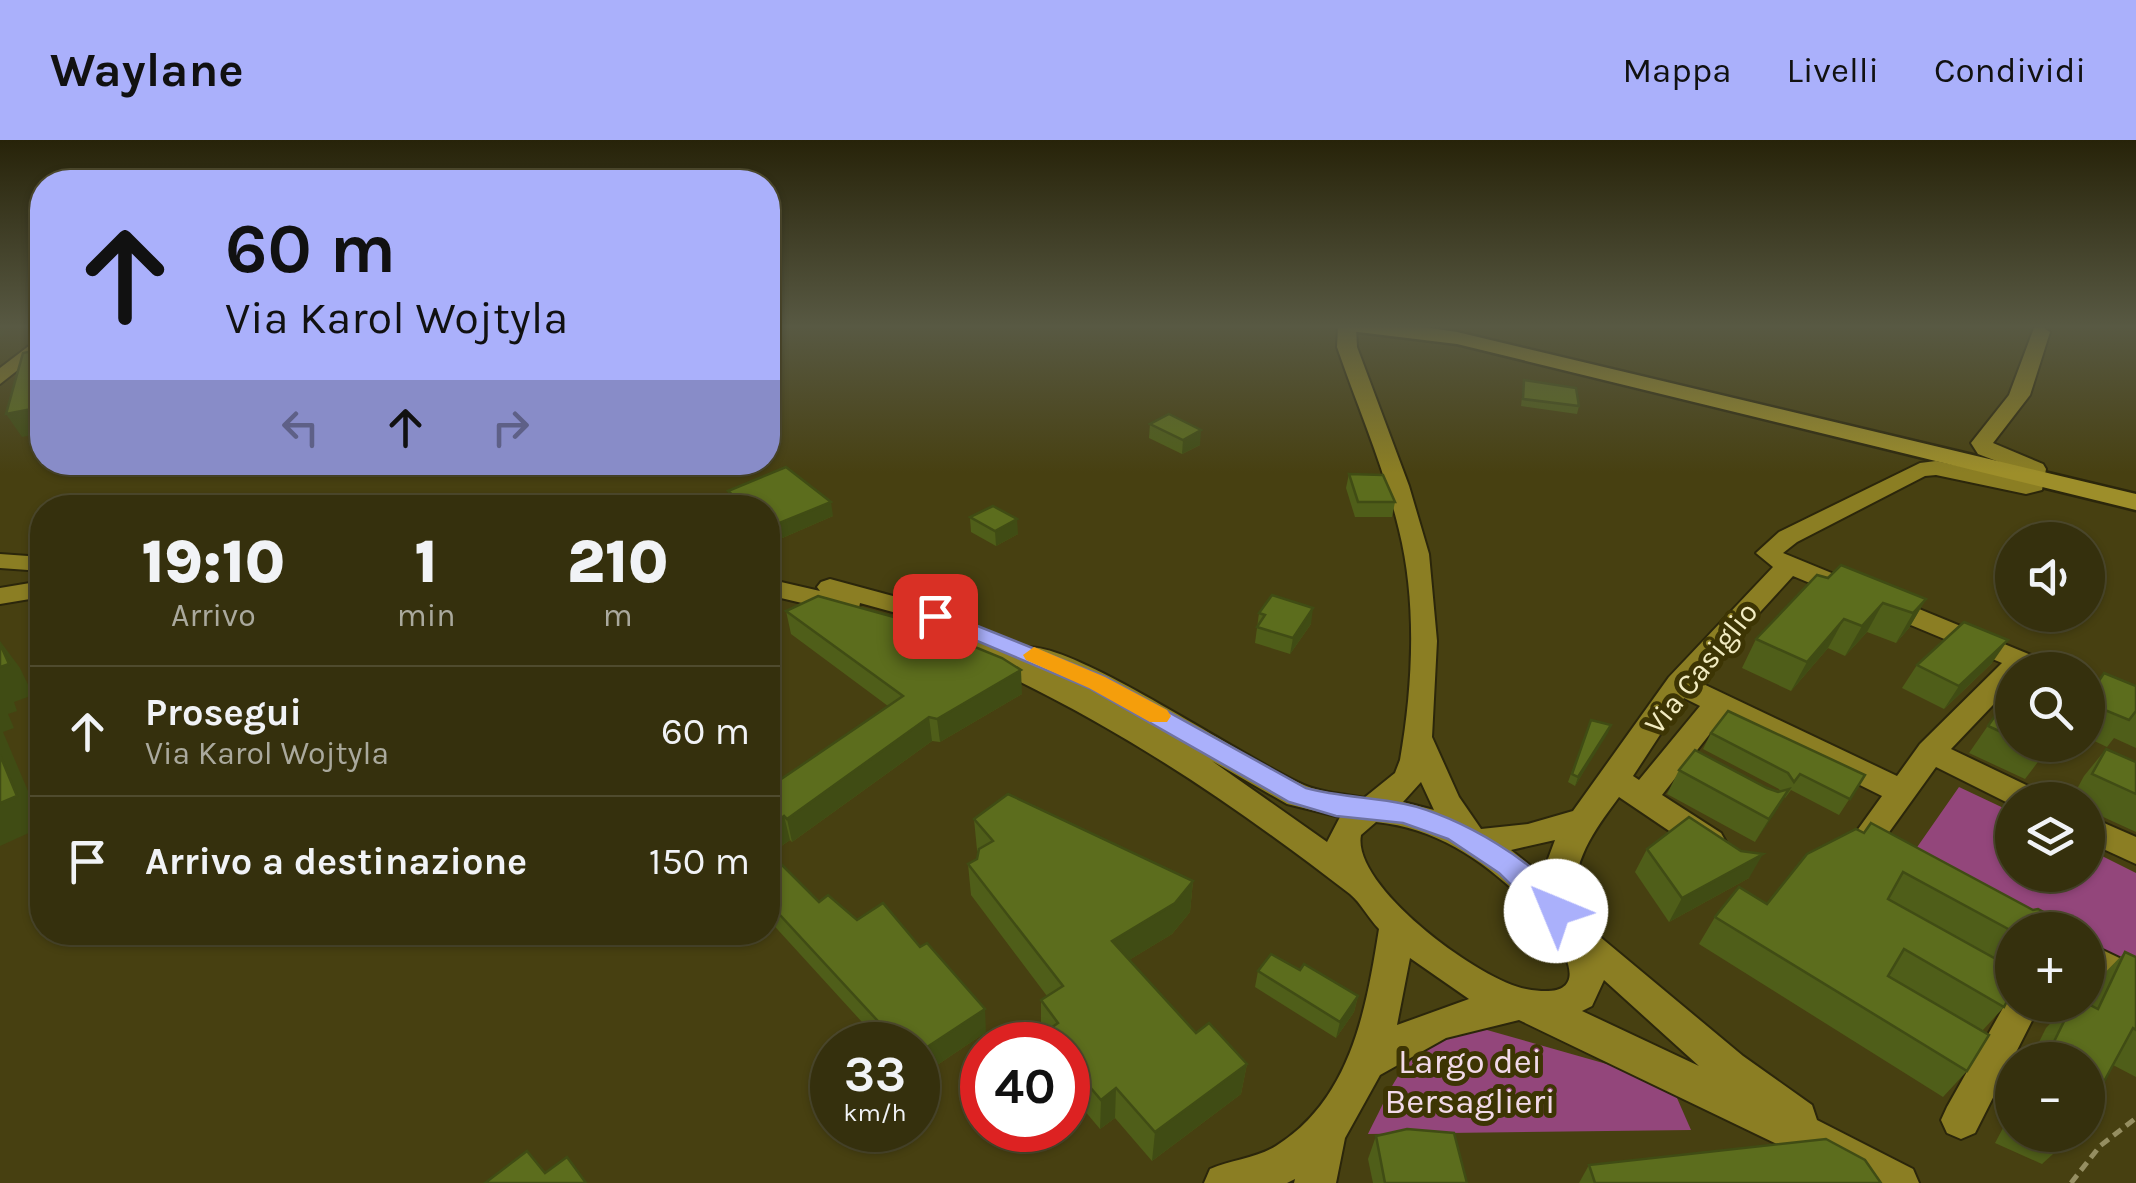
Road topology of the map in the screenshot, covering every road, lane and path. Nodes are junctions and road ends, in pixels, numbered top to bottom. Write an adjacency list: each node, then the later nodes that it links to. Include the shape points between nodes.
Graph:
1 (1363, 376): 19 (street, via 1412,533 1425,651)
2 (1612, 376): 4 (main road)
3 (2027, 376): 4 (street, via 2009,413 1982,442 2031,466)
4 (2034, 478): 5 (main road); 8 (street, via 2026,488 1920,470 1773,546 1768,553)
5 (2136, 502)
6 (0, 562): 7 (street)
7 (30, 563)
8 (1789, 565): 13 (street); 14 (street, Via Casiglio)
9 (780, 577): 27 (street, via 908,606 990,635 1097,682 1298,796)
10 (780, 589): 34 (street, via 896,619 1031,672 1266,811)
11 (30, 591): 12 (street)
12 (0, 596)
13 (2000, 652)
14 (1680, 684): 17 (street); 23 (street, Via Casiglio)
15 (2105, 696): 18 (street)
16 (1995, 697): 20 (street)
17 (1718, 703): 21 (street); 25 (street)
18 (2136, 709)
19 (1417, 736): 27 (street, via 1408,778); 30 (street, via 1445,802)
20 (1932, 752): 24 (street); 25 (street)
21 (1678, 753): 22 (street); 26 (street)
22 (1714, 772)
23 (1615, 779): 26 (street); 28 (street, Via Casiglio)
24 (1995, 783)
25 (1902, 792): 33 (street, via 1867,839)
26 (1643, 797): 32 (street)
27 (1371, 810): 30 (street, via 1422,818); 34 (street, via 1343,840 1348,865)
28 (1580, 821): 30 (street, via 1528,836); 35 (street, Via Casiglio, via 1555,888)
29 (2105, 836): 31 (street)
30 (1472, 840): 35 (street)
31 (2136, 851)
32 (1742, 863)
33 (1918, 866)
34 (1366, 892): 36 (street)
35 (1564, 920): 39 (street, via 1587,954 1588,975 1579,995 1561,1005); 45 (street, via 1730,1068)
36 (1397, 927): 39 (street, via 1458,973); 41 (street)
37 (2105, 967): 38 (street)
38 (2136, 984)
39 (1526, 1006): 41 (street, via 1453,1016); 45 (street)
40 (2013, 1022): 43 (street)
41 (1368, 1062): 44 (street)
42 (2136, 1118): 49 (path, via 2100,1146)
43 (1961, 1120)
44 (1326, 1133): 46 (street); 47 (street)
45 (1852, 1157): 48 (street)
46 (1251, 1180)
47 (1316, 1183)
48 (1898, 1183)
49 (2071, 1183)

